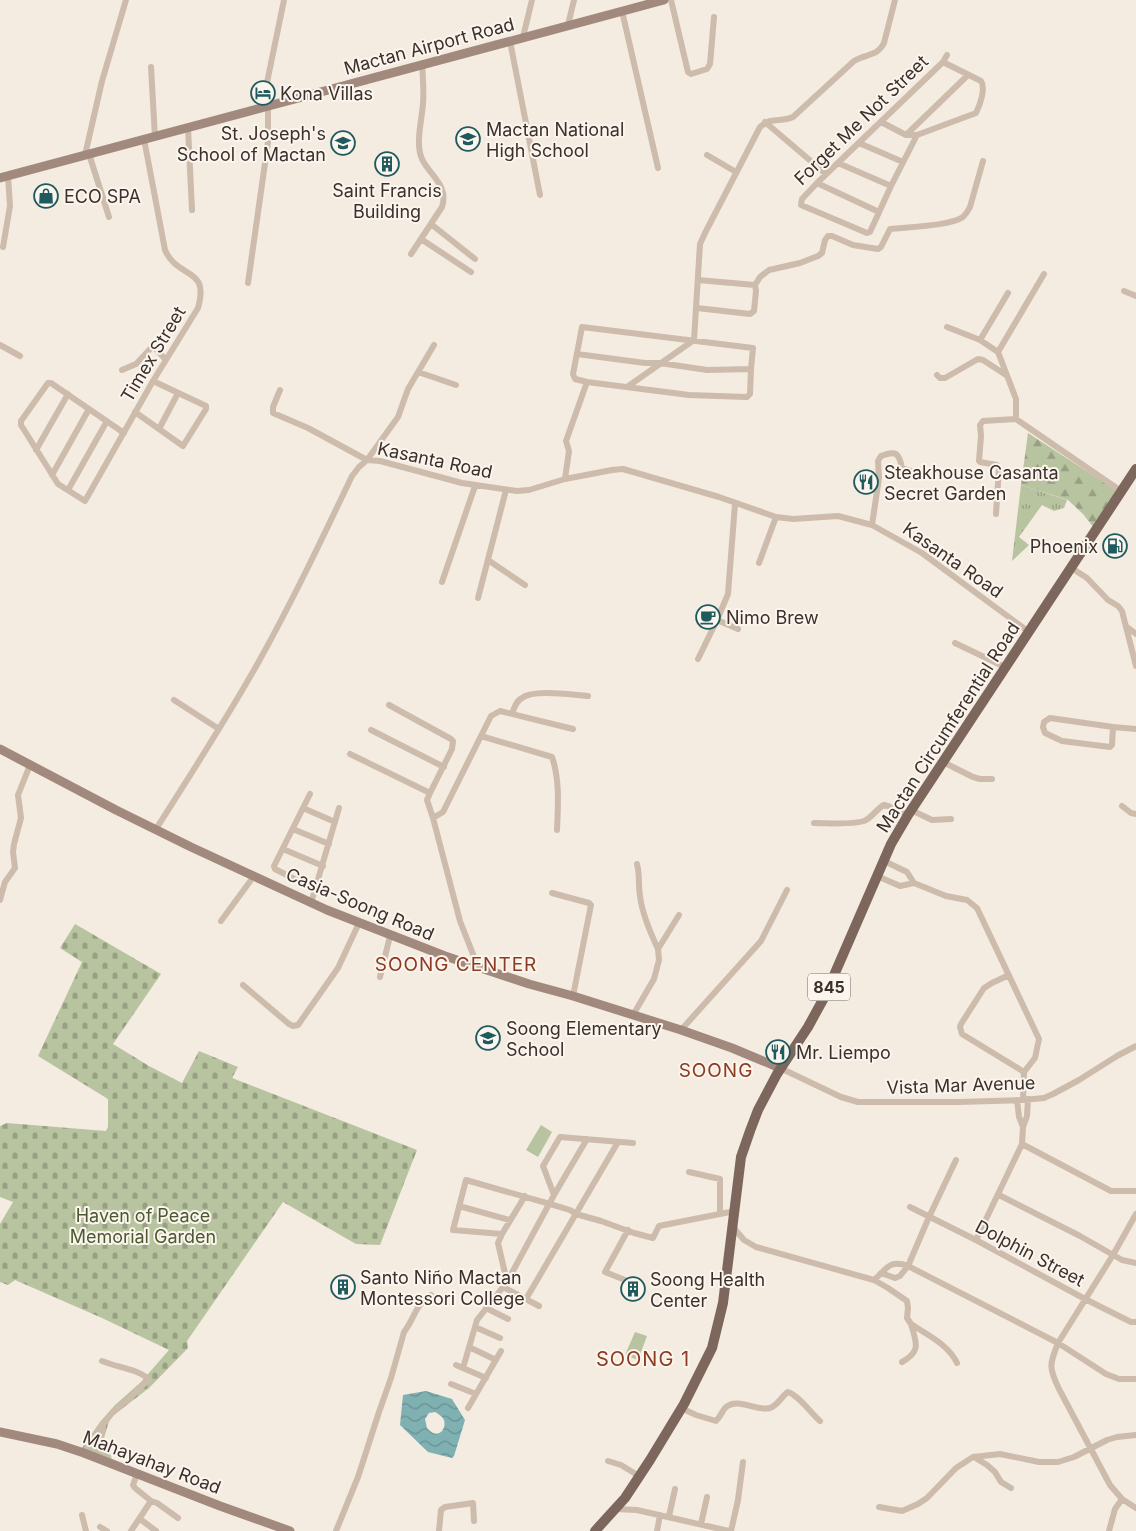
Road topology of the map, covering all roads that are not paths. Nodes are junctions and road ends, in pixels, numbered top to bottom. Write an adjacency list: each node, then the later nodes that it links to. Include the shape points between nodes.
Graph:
1 (126, 0): 27 (street, via 102,81)
2 (284, 0): 18 (street, via 264,96)
3 (532, 0): 11 (street)
4 (574, 0): 10 (street)
5 (664, 0): 8 (street, Mactan Airport Road)
6 (671, 0): 9 (street, via 691,74 707,69 710,64)
7 (895, 0): 19 (street, via 881,49 854,61 793,118)
8 (622, 11): 10 (street, Mactan Airport Road); 32 (street)
9 (714, 17)
10 (568, 26): 11 (street, Mactan Airport Road)
11 (524, 37): 12 (street, Mactan Airport Road)
12 (510, 41): 15 (street, Mactan Airport Road); 38 (street)
13 (947, 54): 14 (street, Forget Me Not Street)
14 (943, 62): 17 (street); 20 (street, Forget Me Not Street)
15 (422, 64): 18 (street, Mactan Airport Road); 42 (street, via 419,147 445,198)
16 (151, 67): 24 (street)
17 (968, 75): 22 (street); 23 (street, via 983,83 976,113)
18 (266, 106): 21 (street, Mactan Airport Road); 50 (street, via 268,142)
19 (765, 122): 33 (street); 34 (street)
20 (881, 122): 22 (street); 26 (street, Forget Me Not Street)
21 (188, 128): 24 (street, Mactan Airport Road); 39 (street)
22 (906, 135): 23 (street)
23 (917, 135): 30 (street)
24 (155, 137): 25 (street, Mactan Airport Road)
25 (144, 140): 27 (street, Mactan Airport Road); 64 (street, Timex Street, via 165,250 169,258 201,285 198,308)
26 (859, 143): 30 (street); 31 (street, Forget Me Not Street)
27 (87, 155): 35 (street, Mactan Airport Road); 41 (street)
28 (707, 155): 33 (street)
29 (983, 161): 51 (street, via 970,207 962,217 950,222 890,228 878,249 828,236 818,256 769,270)
30 (903, 162): 37 (street)
31 (838, 163): 34 (street, Forget Me Not Street); 37 (street)
32 (658, 168)
33 (736, 172): 49 (street, via 700,244)
34 (826, 174): 36 (street, Forget Me Not Street)
35 (4, 177): 44 (street, via 10,206)
36 (817, 183): 40 (street); 40 (street, Forget Me Not Street, via 802,199 804,207 867,233 872,230)
37 (891, 186): 40 (street)
38 (540, 195)
39 (192, 210)
40 (879, 212)
41 (109, 217)
42 (431, 224): 43 (street); 46 (street)
43 (421, 239): 45 (street); 47 (street)
44 (3, 247)
45 (411, 254)
46 (475, 260)
47 (470, 272)
48 (1044, 274): 61 (street)
49 (698, 280): 51 (street); 55 (street)
50 (248, 283)
51 (755, 285): 55 (street, via 752,314)
52 (1124, 291): 54 (street)
53 (1008, 293): 58 (street)
54 (1136, 296)
55 (697, 308): 57 (street)
56 (947, 327): 58 (street)
57 (694, 340): 62 (street, via 582,327); 65 (street); 67 (street, via 754,348)
58 (980, 340): 61 (street)
59 (0, 345): 63 (street)
60 (434, 346): 68 (street)
61 (998, 352): 70 (street)
62 (577, 354): 65 (street); 72 (street, via 573,374 575,379)
63 (20, 356)
64 (166, 360): 66 (street, via 153,348 136,364); 71 (street, Timex Street)
65 (660, 363): 67 (street, via 707,370); 74 (street)
66 (122, 370)
67 (750, 370): 74 (street, via 750,394 747,397 689,395)
68 (418, 372): 73 (street); 85 (street, via 398,417)
69 (937, 375): 70 (street, via 945,378 978,359)
70 (1006, 375): 80 (street, via 1016,399)
71 (153, 381): 76 (street); 79 (street, Timex Street)
72 (587, 382): 74 (street); 89 (street, via 566,441 569,451)
73 (456, 385)
74 (627, 387)
75 (280, 390): 85 (street, via 273,413)
76 (178, 393): 82 (street); 82 (street, via 206,408 183,446)
77 (68, 394): 78 (street); 84 (street); 84 (street, via 48,383 21,421)
78 (89, 409): 81 (street); 87 (street)
79 (135, 412): 82 (street); 83 (street, Timex Street)
80 (1016, 419): 93 (street); 95 (street, via 983,421 980,425 979,461 999,468)
81 (107, 421): 83 (street); 91 (street)
82 (159, 429)
83 (124, 433): 91 (street, Timex Street, via 85,501)
84 (36, 450): 87 (street)
85 (367, 460): 90 (street, Kasanta Road); 118 (street, Kasanta Road, via 352,476 267,646)
86 (1136, 470): 93 (main road, Mactan Circumferential Road / 845)
87 (52, 476): 91 (street)
88 (926, 476): 97 (street, via 902,468 897,454 881,456)
89 (565, 478): 92 (street, Kasanta Road, via 529,490); 94 (street, Kasanta Road, via 623,469)
90 (475, 486): 92 (street, Kasanta Road); 101 (street)
91 (68, 490)
92 (506, 490): 98 (street)
93 (1122, 491): 100 (main road, Mactan Circumferential Road / 845)
94 (735, 504): 96 (street, Kasanta Road); 104 (street, via 728,594)
95 (996, 514)
96 (776, 517): 97 (street, Kasanta Road, via 838,516); 99 (street)
97 (872, 525): 107 (street, Kasanta Road, via 922,553)
98 (488, 560): 102 (street); 103 (street)
99 (759, 563)
100 (1070, 567): 105 (street, via 1118,606); 107 (main road, Mactan Circumferential Road / 845)
101 (442, 582)
102 (525, 585)
103 (478, 598)
104 (717, 620): 106 (street); 110 (street)
105 (1127, 628): 108 (street); 111 (street)
106 (738, 629)
107 (1029, 632): 112 (main road, Mactan Circumferential Road / 845)
108 (1136, 634)
109 (955, 643): 112 (street)
110 (698, 659)
111 (1136, 666)
112 (1005, 668): 125 (main road, Mactan Circumferential Road / 845)
113 (588, 696): 116 (street, via 540,693 524,696)
114 (174, 700): 118 (street)
115 (389, 704): 127 (street, via 451,739 454,744)
116 (512, 714): 119 (street); 122 (street, via 500,711 491,716)
117 (1113, 728): 117 (street, via 1110,747 1062,741 1045,733 1043,728 1044,722 1050,718); 120 (street)
118 (219, 729): 140 (street, Kasanta Road)
119 (573, 729)
120 (1136, 729)
121 (372, 730): 127 (street)
122 (481, 736): 136 (street, via 444,812); 142 (street, via 552,758 558,791)
123 (0, 749): 126 (street, Casia-Soong Road)
124 (350, 754): 129 (street)
125 (943, 762): 128 (street, via 974,777); 134 (main road, Mactan Circumferential Road / 845)
126 (30, 765): 140 (street, Casia-Soong Road); 154 (street, via 18,795 21,818 13,852 15,868)
127 (444, 767): 129 (street)
128 (992, 779)
129 (430, 793): 136 (street, via 428,800)
130 (310, 794): 132 (street)
131 (1122, 806): 135 (street)
132 (303, 808): 138 (street); 141 (street)
133 (339, 808): 138 (street)
134 (909, 812): 137 (street, via 932,820); 139 (street, via 884,806 864,821); 145 (main road, Mactan Circumferential Road / 845)
135 (1136, 814)
136 (433, 818): 161 (street, via 460,921)
137 (951, 819)
138 (335, 822): 143 (street)
139 (814, 824)
140 (156, 829): 148 (street, Casia-Soong Road)
141 (292, 829): 143 (street); 144 (street)
142 (557, 830)
143 (330, 844): 147 (street)
144 (282, 849): 147 (street); 151 (street, via 274,863 275,869)
145 (884, 861): 149 (main road, Mactan Circumferential Road / 845); 150 (street, via 907,872)
146 (637, 864): 160 (street, via 642,909)
147 (323, 866): 151 (street)
148 (254, 876): 155 (street, Casia-Soong Road); 157 (street)
149 (877, 876): 150 (street, via 900,886); 169 (main road, Mactan Circumferential Road / 845, via 825,996)
150 (914, 883): 162 (street, via 946,896 967,900 977,908)
151 (316, 890): 155 (street)
152 (787, 890): 167 (street, via 761,942)
153 (552, 893): 165 (street, via 591,905)
154 (0, 900)
155 (311, 903): 158 (street, Casia-Soong Road)
156 (679, 915): 160 (street)
157 (221, 921)
158 (359, 923): 159 (street, Casia-Soong Road); 164 (street, via 338,968 298,1025 289,1024)
159 (390, 936): 161 (street, Casia-Soong Road); 163 (street)
160 (658, 949): 166 (street, via 654,978)
161 (478, 967): 165 (street, Casia-Soong Road)
162 (1009, 975): 170 (street, via 1038,1039 1035,1058); 170 (street, via 984,988 961,1024 960,1031)
163 (380, 977)
164 (243, 986)
165 (572, 996): 166 (street, Casia-Soong Road)
166 (633, 1015): 167 (street, Casia-Soong Road)
167 (681, 1030): 169 (street, Casia-Soong Road)
168 (1136, 1046): 171 (street, Vista Mar Avenue, via 1053,1094)
169 (780, 1068): 171 (street, Vista Mar Avenue, via 841,1098 858,1102); 186 (main road, Mactan Circumferential Road / 845, via 750,1131 742,1157)
170 (1024, 1072): 171 (street)
171 (1023, 1100): 172 (street, via 1027,1116); 172 (street, via 1019,1117)
172 (1023, 1128): 176 (street)
173 (588, 1139): 174 (street); 180 (street); 180 (street, via 560,1137 544,1163)
174 (618, 1142): 175 (street); 187 (street)
175 (633, 1143)
176 (1022, 1144): 179 (street, via 1112,1190); 181 (street)
177 (956, 1160): 190 (street)
178 (689, 1172): 188 (street, via 720,1179)
179 (1136, 1191)
180 (554, 1195): 183 (street)
181 (999, 1195): 195 (street); 196 (street)
182 (525, 1196): 183 (street); 184 (street, via 466,1180); 191 (street)
183 (550, 1204): 187 (street); 202 (street)
184 (459, 1206): 191 (street); 194 (street, via 453,1230)
185 (910, 1207): 190 (street, Dolphin Street)
186 (735, 1211): 188 (street); 192 (main road, Mactan Circumferential Road / 845)
187 (576, 1214): 193 (street); 204 (street)
188 (720, 1214): 193 (street, via 659,1226 653,1238)
189 (1136, 1214): 196 (street)
190 (929, 1217): 195 (street, Dolphin Street); 198 (street)
191 (510, 1220): 194 (street)
192 (733, 1226): 200 (street, via 744,1240 756,1247); 227 (main road, Mactan Circumferential Road / 845, via 723,1303 712,1348)
193 (628, 1230): 201 (street, via 605,1272)
194 (502, 1234): 202 (street, via 498,1243)
195 (976, 1240): 205 (street, Dolphin Street)
196 (1114, 1255): 197 (street); 205 (street)
197 (1136, 1263)
198 (908, 1266): 199 (street, via 895,1263); 199 (street, via 895,1278); 213 (street)
199 (881, 1273): 200 (street)
200 (874, 1280): 210 (street, via 907,1301)
201 (630, 1282)
202 (505, 1284): 204 (street); 207 (street)
203 (431, 1295): 263 (street, via 418,1306 404,1332 358,1477)
204 (526, 1299): 206 (street)
205 (1085, 1300): 209 (street, Dolphin Street); 213 (street)
206 (539, 1306)
207 (486, 1308): 208 (street); 211 (street)
208 (508, 1319)
209 (1136, 1322)
210 (910, 1324): 218 (street, via 917,1346 915,1352); 219 (street, via 945,1347)
211 (475, 1327): 212 (street); 214 (street)
212 (500, 1338)
213 (1058, 1343): 223 (street, via 1106,1374 1119,1379); 232 (street, via 1051,1359 1051,1372)
214 (469, 1348): 216 (street); 221 (street)
215 (501, 1351): 216 (street)
216 (496, 1360): 222 (street)
217 (102, 1361): 229 (street, via 140,1372 149,1379)
218 (902, 1362)
219 (956, 1363)
220 (456, 1365): 221 (street)
221 (463, 1368): 222 (street)
222 (486, 1378): 225 (street)
223 (1136, 1379)
224 (451, 1384): 225 (street)
225 (476, 1394): 226 (street)
226 (468, 1408)
227 (681, 1408): 228 (street, via 716,1421 730,1405 742,1403 763,1409 772,1407 788,1392); 239 (main road, Mactan Circumferential Road / 845)
228 (820, 1421)
229 (104, 1424): 233 (street); 235 (street, via 99,1444)
230 (0, 1432): 233 (street, Mahayahay Road)
231 (1136, 1435): 232 (street, via 1107,1440)
232 (1090, 1449): 234 (street, via 1058,1462 1039,1462 1000,1454); 244 (street, via 1110,1485)
233 (84, 1453): 235 (street, Mahayahay Road)
234 (973, 1457): 240 (street, via 987,1465); 246 (street, via 956,1468 918,1504 902,1511)
235 (102, 1460): 238 (street, Mahayahay Road)
236 (608, 1461): 239 (street)
237 (743, 1462): 267 (street)
238 (137, 1474): 245 (street, via 133,1487); 258 (street, Mahayahay Road)
239 (639, 1476): 243 (main road, Mactan Circumferential Road / 845)
240 (1010, 1488)
241 (675, 1489): 252 (street)
242 (707, 1497): 256 (street)
243 (625, 1498): 248 (main road, Mactan Circumferential Road / 845); 249 (street)
244 (1122, 1499): 247 (street); 268 (street, via 1115,1509)
245 (151, 1501): 253 (street); 254 (street)
246 (879, 1507)
247 (1136, 1508)
248 (615, 1509): 249 (street); 265 (main road, Mactan Circumferential Road / 845)
249 (637, 1510): 251 (street)
250 (82, 1515): 259 (street)
251 (660, 1515): 252 (street); 266 (street)
252 (669, 1516): 256 (street)
253 (178, 1518)
254 (140, 1519): 261 (street); 262 (street)
255 (474, 1521): 264 (street, via 473,1503 445,1507 441,1510)
256 (701, 1524): 267 (street)
257 (100, 1526): 260 (street)
258 (286, 1530)
259 (86, 1531)
260 (107, 1531)
261 (131, 1531)
262 (156, 1531)
263 (336, 1531)
264 (439, 1531)
265 (595, 1531)
266 (657, 1531)
267 (730, 1531)
268 (1109, 1531)

